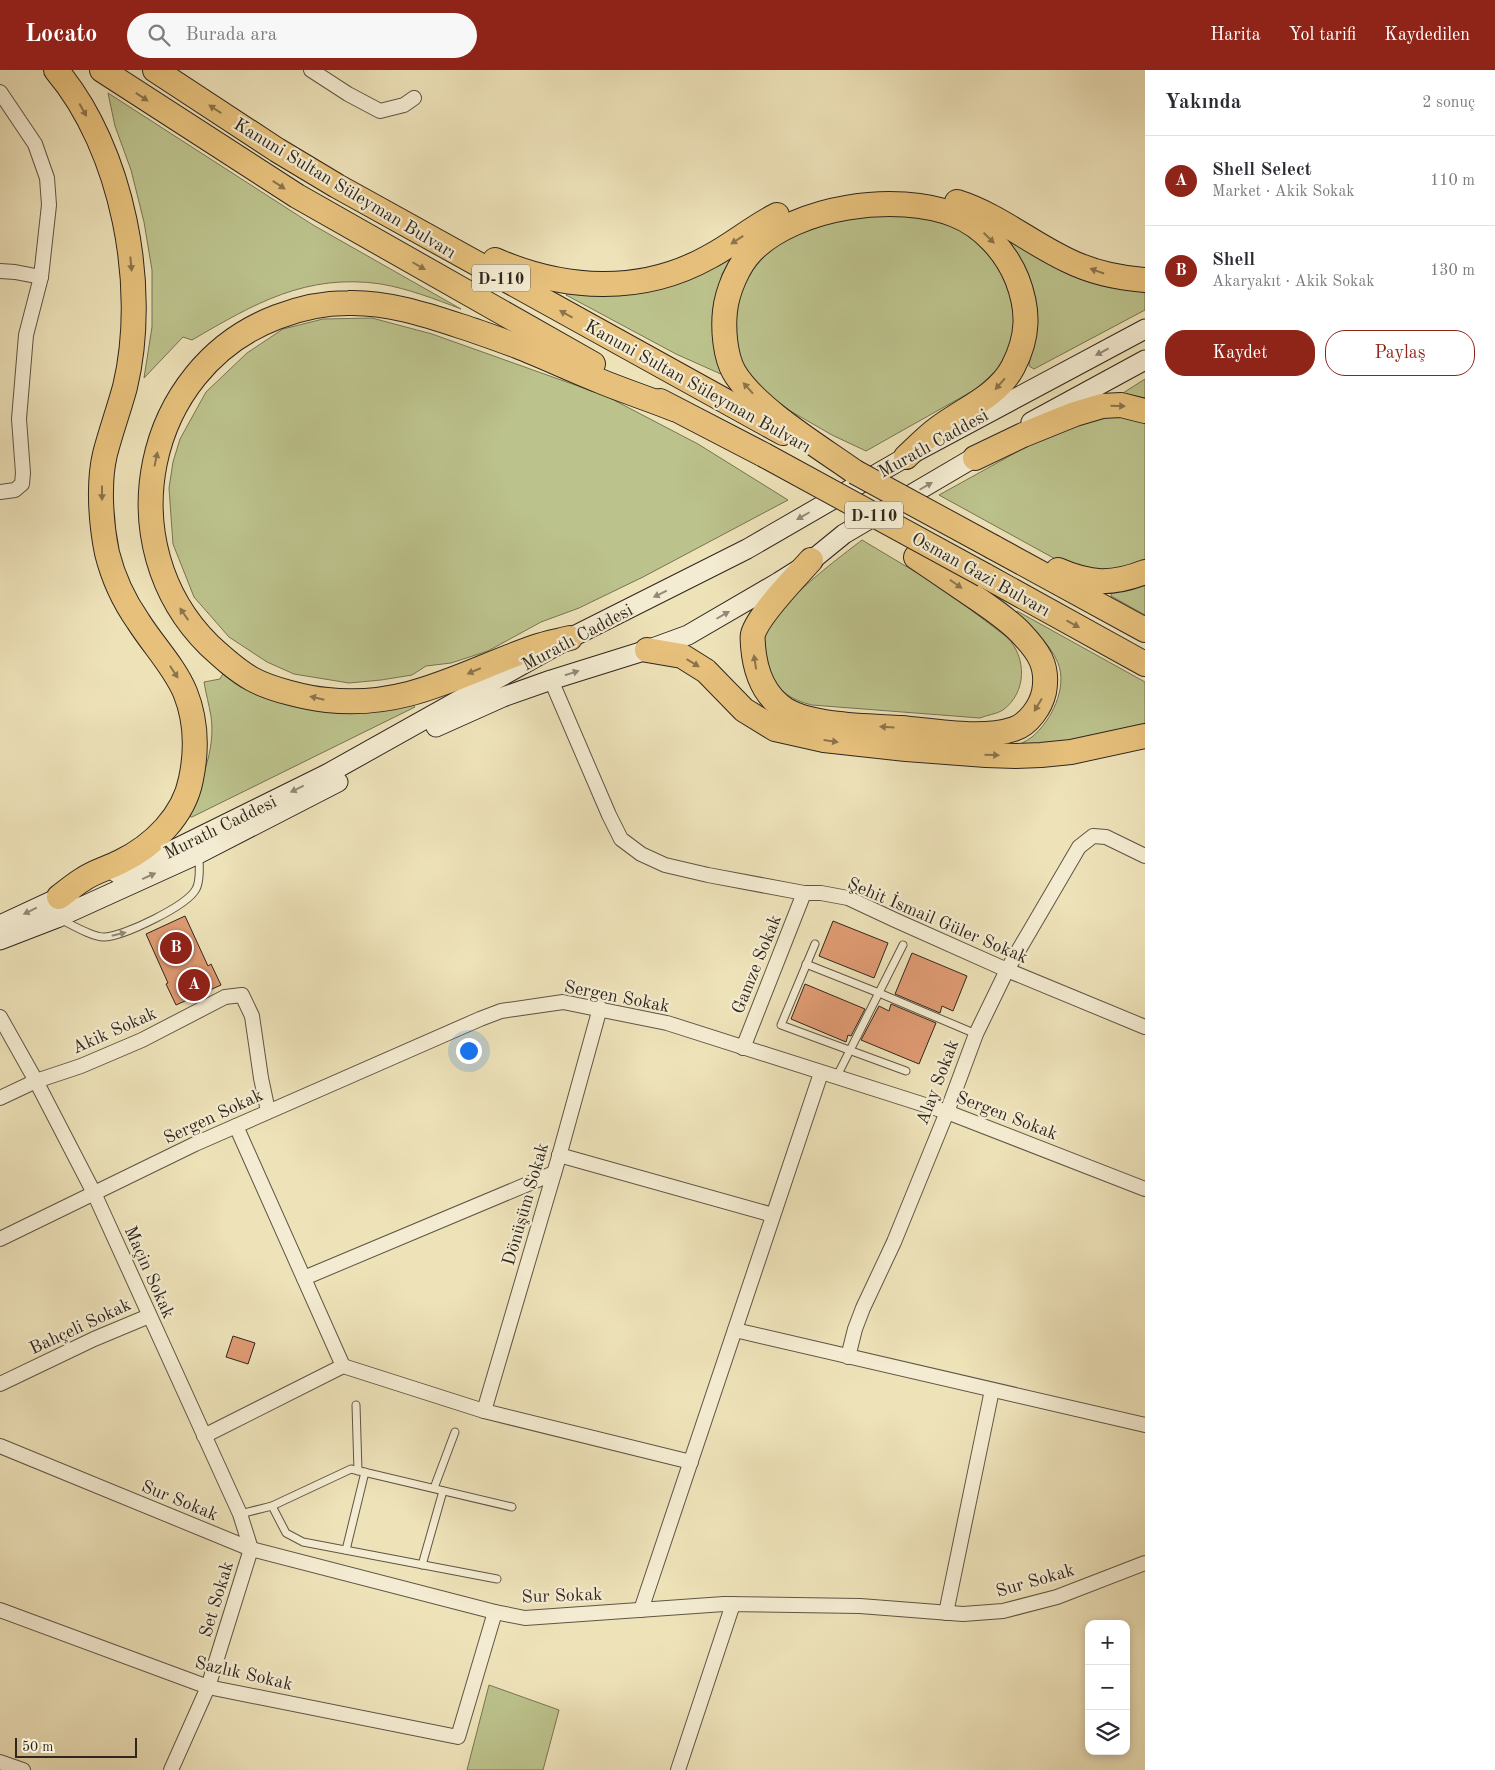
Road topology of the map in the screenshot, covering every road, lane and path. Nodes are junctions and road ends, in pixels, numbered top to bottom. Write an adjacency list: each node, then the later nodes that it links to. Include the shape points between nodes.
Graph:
1 (56, 70): 32 (highway, one-way to 32, via 100,140 113,175 129,244 132,330 125,385 104,457 102,519 107,552 124,597 185,692 194,720 195,755 191,782 181,808 158,836 122,862 83,879)
2 (102, 70): 13 (highway, Kanuni Sultan Süleyman Bulvarı / D-110, one-way to 13, via 297,196)
3 (155, 70): 7 (highway, Kanuni Sultan Süleyman Bulvarı / D-110, one-way to 3, via 277,150)
4 (311, 70): 6 (street, via 380,111 404,105)
5 (0, 92): 9 (street, via 35,144 47,178 49,205)
6 (414, 98)
7 (425, 236): 10 (highway, one-way to 7, via 1111,276 1067,260 995,217 961,204 935,196 898,191 839,193 799,204 768,219 692,266 648,280 624,283 576,284 546,278 456,244); 18 (highway, Kanuni Sultan Süleyman Bulvarı / D-110, one-way to 7)
8 (0, 271): 9 (street)
9 (41, 277): 19 (street, via 26,335 19,419 22,484 15,490)
10 (1145, 280)
11 (1145, 329): 16 (main road, Muratlı Caddesi, one-way to 16)
12 (1145, 360): 17 (main road, Muratlı Caddesi, via 1020,429)
13 (674, 408): 15 (highway, Kanuni Sultan Süleyman Bulvarı / D-110); 24 (highway, one-way to 13, via 537,646 450,682 410,694 363,702 325,700 252,679 198,634 180,609 165,579 153,535 151,496 155,461 164,428 198,370 240,335 290,312 347,303 379,304 431,316 518,346 601,382)
14 (1145, 411): 17 (highway, one-way to 14, via 1031,432 1102,406 1121,405)
15 (764, 455): 21 (highway, one-way to 21, bridge, via 813,496 916,557 1019,630 1043,663 1045,684 1042,702 1016,729 991,734 844,724 808,719 788,711 775,702 757,672 753,635 772,604); 26 (highway, Osman Gazi Bulvarı / D-110, one-way to 26, bridge)
16 (906, 457): 18 (highway, one-way to 16, via 780,418 747,389 733,370 726,345 726,302 734,278 750,252 769,236 820,213 886,204 924,206 955,215 976,227 1006,257 1022,293 1026,311 1020,351 999,387 935,430); 24 (main road, Muratlı Caddesi, one-way to 24, via 748,549)
17 (975, 458): 21 (main road, Muratlı Caddesi, one-way to 17, via 844,534)
18 (855, 472): 20 (highway, Osman Gazi Bulvarı / D-110, bridge)
19 (0, 492)
20 (993, 547): 22 (highway, via 1083,579 1126,580); 23 (highway, Osman Gazi Bulvarı / D-110)
21 (811, 560): 25 (main road, Muratlı Caddesi, one-way to 21, via 688,635)
22 (1145, 572)
23 (1145, 630)
24 (570, 638): 32 (main road, Muratlı Caddesi, one-way to 32, via 327,774)
25 (647, 650): 27 (main road, Muratlı Caddesi, one-way to 25); 28 (highway, one-way to 28, via 682,656 706,671 744,710 775,729 824,740 1015,756 1070,752)
26 (1145, 664)
27 (551, 680): 29 (main road, Muratlı Caddesi, via 470,710 312,797); 31 (street, Şehit İsmail Güler Sokak, via 621,839 641,854 665,865)
28 (1145, 736)
29 (198, 854): 32 (main road, Muratlı Caddesi, one-way to 29); 32 (lane, one-way to 29, via 103,938 125,933 157,918 197,889)
30 (1145, 856): 38 (street, Alay Sokak, via 1106,837 1093,836 1079,847)
31 (804, 893): 38 (street, Şehit İsmail Güler Sokak, via 848,898); 44 (street, Gamze Sokak)
32 (58, 907): 33 (main road, Muratlı Caddesi, one-way to 33); 34 (main road, Muratlı Caddesi)
33 (0, 925)
34 (0, 940)
35 (815, 944): 37 (lane)
36 (903, 944): 39 (lane)
37 (806, 964): 39 (lane); 45 (lane, via 781,1025)
38 (1007, 970): 42 (street, Şehit İsmail Güler Sokak); 43 (street, Alay Sokak)
39 (879, 993): 43 (lane); 45 (lane)
40 (600, 1008): 44 (street, Sergen Sokak, via 667,1023); 51 (street, Sergen Sokak, via 563,1002 501,1011); 54 (street, Dönüşüm Sokak)
41 (0, 1017): 49 (street, Maçin Sokak)
42 (1145, 1027)
43 (976, 1034): 52 (street, Alay Sokak)
44 (743, 1048): 47 (street, Sergen Sokak)
45 (850, 1050): 46 (lane); 48 (lane)
46 (906, 1071)
47 (821, 1073): 48 (street, Sergen Sokak); 58 (street)
48 (836, 1078): 52 (street, Sergen Sokak)
49 (36, 1081): 50 (street, Akik Sokak); 51 (street, Akik Sokak, via 142,1040 224,997 242,995 252,1016); 57 (street, Maçin Sokak)
50 (0, 1098)
51 (268, 1112): 53 (street, Sergen Sokak)
52 (947, 1112): 56 (street, Sergen Sokak); 63 (street, Alay Sokak, via 863,1308)
53 (236, 1126): 57 (street, Sergen Sokak); 60 (street)
54 (559, 1155): 55 (street, Dönüşüm Sokak); 58 (street)
55 (554, 1173): 60 (street); 68 (street, Dönüşüm Sokak)
56 (1145, 1189)
57 (94, 1193): 59 (street, Sergen Sokak); 61 (street, Maçin Sokak)
58 (773, 1215): 62 (street)
59 (0, 1239)
60 (304, 1278): 64 (street)
61 (149, 1316): 65 (street, Bahçeli Sokak); 71 (street, Maçin Sokak)
62 (735, 1330): 63 (street); 73 (street)
63 (848, 1358): 66 (street)
64 (343, 1366): 68 (street); 71 (street)
65 (0, 1384)
66 (992, 1390): 69 (street); 89 (street)
67 (356, 1405): 74 (lane)
68 (484, 1411): 73 (street)
69 (1145, 1425)
70 (455, 1432): 75 (lane)
71 (204, 1436): 79 (street, Maçin Sokak)
72 (0, 1446): 80 (street, Sur Sokak)
73 (691, 1462): 87 (street)
74 (362, 1472): 75 (lane); 77 (lane, via 351,1469); 81 (lane)
75 (434, 1488): 76 (lane)
76 (443, 1491): 78 (lane); 83 (lane)
77 (272, 1506): 79 (lane); 81 (lane, via 286,1533 303,1542)
78 (512, 1507)
79 (240, 1514): 80 (street, Maçin Sokak)
80 (251, 1549): 88 (street, Sur Sokak); 90 (street, Set Sokak)
81 (346, 1550): 83 (lane)
82 (1145, 1563): 89 (street, Sur Sokak, via 1056,1597 1003,1611)
83 (422, 1565): 84 (lane)
84 (497, 1579)
85 (733, 1604): 87 (street, Sur Sokak); 89 (street, Sur Sokak, via 860,1606); 94 (street)
86 (0, 1610): 90 (street, Sazlık Sokak)
87 (641, 1610): 88 (street, Sur Sokak, via 525,1618)
88 (495, 1612): 90 (street, Sazlık Sokak, via 458,1737)
89 (946, 1612)
90 (208, 1687): 93 (street, Set Sokak)
91 (0, 1762): 92 (street)
92 (23, 1770)
93 (171, 1770)
94 (678, 1770)

